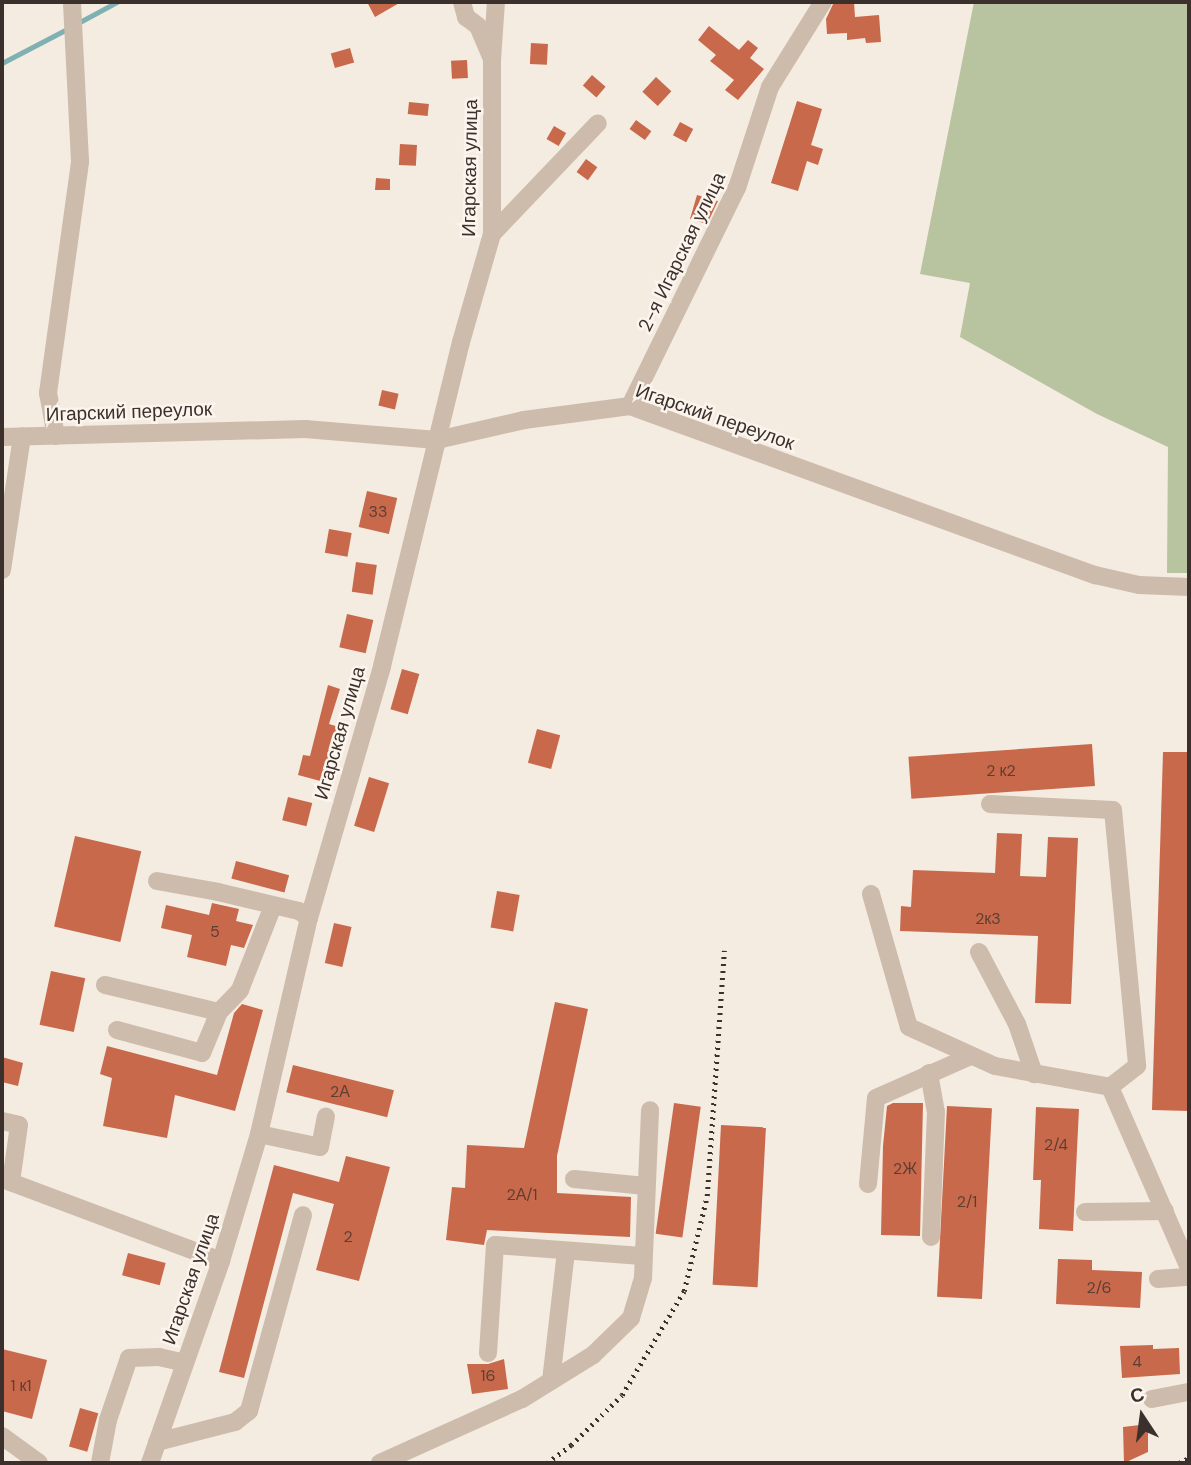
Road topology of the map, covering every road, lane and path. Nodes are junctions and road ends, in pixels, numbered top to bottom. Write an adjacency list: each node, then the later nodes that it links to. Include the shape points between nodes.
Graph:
1 (72, 2): 10 (street, via 80,161 48,393)
2 (463, 2): 5 (street, via 466,17 478,26)
3 (496, 2): 5 (street, Игарская улица)
4 (823, 2): 8 (street, 2-я Игарская улица, via 770,87 737,188)
5 (492, 60): 7 (street, Игарская улица)
6 (598, 123): 7 (street)
7 (492, 234): 12 (street, Игарская улица)
8 (630, 406): 12 (street, Игарский переулок, via 524,420); 14 (street, Игарский переулок, via 1094,575 1139,585)
9 (22, 436): 10 (street, Игарский переулок); 11 (street, Игарский переулок); 13 (street)
10 (55, 436): 12 (street, Игарский переулок, via 305,429)
11 (2, 437)
12 (437, 440): 19 (street, Игарская улица, via 382,666)
13 (2, 570)
14 (1189, 587)
15 (990, 804): 27 (street, via 1113,810 1137,1066)
16 (157, 881): 18 (street)
17 (871, 894): 24 (street, via 909,1027)
18 (273, 906): 19 (street); 22 (street, via 240,990)
19 (309, 918): 31 (street, Игарская улица)
20 (979, 951): 26 (street, via 1017,1024)
21 (105, 985): 22 (street)
22 (219, 1012): 23 (street, via 202,1053)
23 (117, 1030)
24 (971, 1056): 25 (street); 26 (street)
25 (929, 1073): 34 (street, via 876,1098); 39 (street, via 936,1112)
26 (1034, 1073): 27 (street)
27 (1110, 1087): 36 (street)
28 (650, 1110): 35 (street)
29 (326, 1116): 31 (street, via 320,1147)
30 (2, 1121): 33 (street, via 19,1125)
31 (259, 1134): 42 (street, Игарская улица)
32 (574, 1179): 35 (street)
33 (6, 1180): 42 (street)
34 (868, 1184)
35 (646, 1186): 41 (street)
36 (1164, 1211): 37 (street); 43 (street)
37 (1085, 1212)
38 (303, 1214): 52 (street, via 249,1411 235,1422)
39 (931, 1237)
40 (566, 1251): 41 (street); 46 (street, via 495,1245); 48 (street)
41 (642, 1256): 48 (street, via 643,1278 631,1318 593,1355)
42 (221, 1261): 47 (street, Игарская улица)
43 (1189, 1268)
44 (1189, 1277): 45 (street)
45 (1158, 1279)
46 (488, 1353)
47 (184, 1363): 52 (street, Игарская улица); 54 (street, via 159,1357 129,1358 108,1420)
48 (551, 1381): 56 (street, via 522,1399)
49 (1189, 1392): 50 (street)
50 (1152, 1399)
51 (2, 1436): 53 (street)
52 (157, 1442): 55 (street, Игарская улица)
53 (39, 1463)
54 (100, 1463)
55 (150, 1463)
56 (380, 1463)

